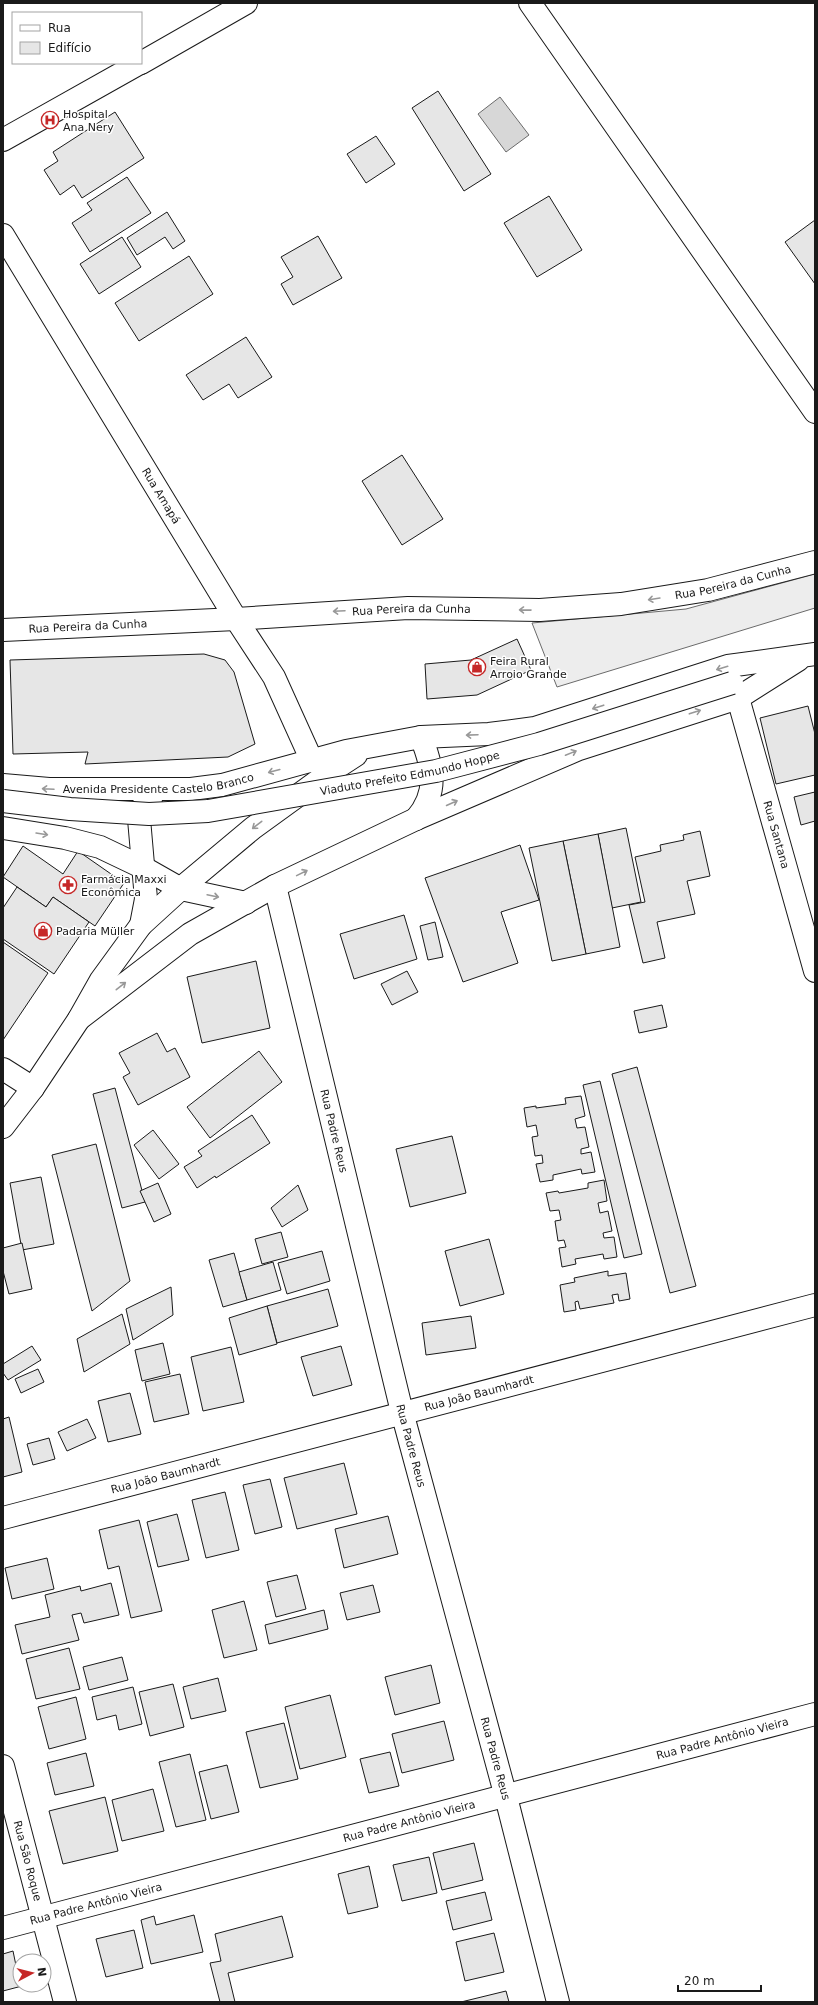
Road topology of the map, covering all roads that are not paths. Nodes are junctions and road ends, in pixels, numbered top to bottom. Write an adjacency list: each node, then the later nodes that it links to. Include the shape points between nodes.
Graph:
1 (530, 3): 7 (street)
2 (234, 5): 3 (street)
3 (142, 62)
4 (139, 64): 5 (street)
5 (3, 140)
6 (3, 235): 9 (street, Rua Amapá)
7 (815, 412)
8 (815, 562): 9 (street, Rua Pereira da Cunha, one-way to 9, via 708,590 621,604 540,610 408,608)
9 (236, 619): 10 (street, Rua Pereira da Cunha); 15 (street, Rua Amapá, via 274,677)
10 (3, 630)
11 (809, 655): 12 (street, Viaduto Prefeito Edmundo Hoppe); 13 (street, Avenida Presidente Castelo Branco, one-way to 13, via 728,666 535,728 489,734)
12 (735, 690): 18 (street, Viaduto Prefeito Edmundo Hoppe, bridge, via 436,771 208,811 149,814); 19 (street, one-way to 12, via 579,750); 26 (street, Rua Santana)
13 (421, 737): 14 (street, Avenida Presidente Castelo Branco); 19 (street, via 431,762 432,781 425,809)
14 (370, 747): 15 (street, Avenida Presidente Castelo Branco); 23 (street, one-way to 23, via 278,810)
15 (312, 760): 17 (street, Avenida Presidente Castelo Branco, one-way to 17, via 222,785)
16 (3, 785): 17 (street, Avenida Presidente Castelo Branco, one-way to 16, via 49,789)
17 (191, 789): 21 (street, via 160,795 143,806 139,831)
18 (3, 802)
19 (416, 819): 22 (street, one-way to 19)
20 (3, 828): 21 (street, one-way to 21, via 65,838 100,847)
21 (144, 868): 23 (street); 25 (street, via 146,899)
22 (275, 886): 24 (street); 32 (street, Rua Padre Reus)
23 (181, 889): 24 (street, one-way to 24); 25 (street)
24 (246, 902): 27 (street, one-way to 24, via 184,938)
25 (141, 925): 27 (street, via 101,980)
26 (815, 971)
27 (79, 1019): 29 (street)
28 (3, 1069): 29 (street)
29 (33, 1088): 30 (street)
30 (3, 1127)
31 (815, 1305): 32 (street, Rua João Baumhardt)
32 (402, 1412): 33 (street, Rua João Baumhardt); 36 (street, Rua Padre Reus)
33 (3, 1518)
34 (815, 1714): 36 (street, Rua Padre Antônio Vieira)
35 (3, 1766): 37 (street, Rua São Roque)
36 (506, 1797): 37 (street, Rua Padre Antônio Vieira); 40 (street, Rua Padre Reus)
37 (44, 1918): 38 (street, Rua Padre Antônio Vieira); 39 (street, Rua São Roque)
38 (3, 1928)
39 (64, 2002)
40 (558, 2002)

